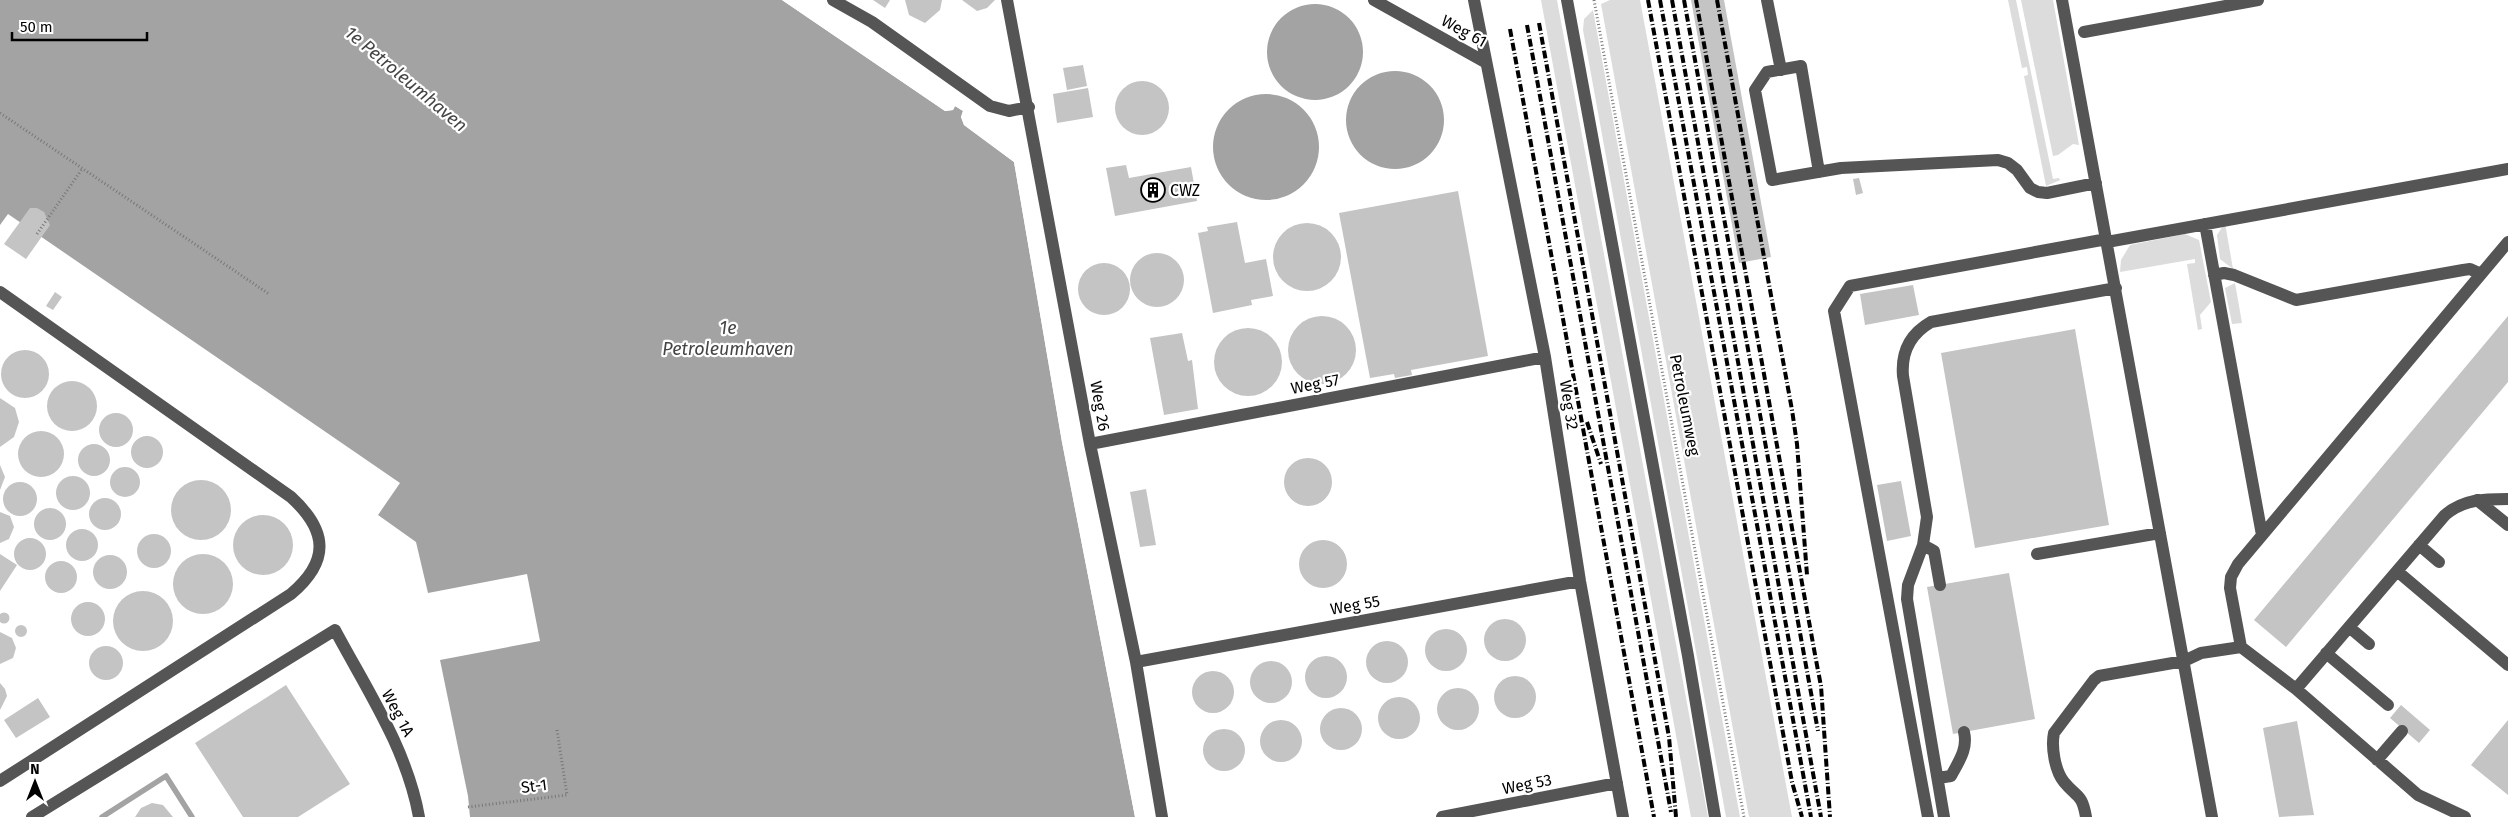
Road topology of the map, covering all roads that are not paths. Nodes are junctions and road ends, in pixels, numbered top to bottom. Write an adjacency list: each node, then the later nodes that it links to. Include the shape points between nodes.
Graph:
1 (833, 0): 12 (street, via 872,22 990,106 1009,111)
2 (1007, 0): 12 (street, Weg 26)
3 (1374, 0): 10 (street, Weg 61)
4 (1474, 0): 10 (street, Weg 32)
5 (1568, 0): 57 (street)
6 (1767, 0): 11 (street)
7 (2062, 0): 15 (street)
8 (2258, 0): 9 (street)
9 (2084, 32)
10 (1485, 62): 23 (street, Weg 32)
11 (1780, 70): 14 (street, via 1801,66); 14 (street, via 1767,72 1756,90 1772,180)
12 (1028, 107): 24 (street, Weg 26)
13 (2508, 169): 16 (street)
14 (1819, 172): 15 (street, via 1859,166 1982,159 2008,163 2018,170 2030,188 2038,192)
15 (2096, 183): 17 (street)
16 (2205, 224): 17 (street); 20 (street)
17 (2107, 240): 21 (street); 58 (street, via 1850,286 1834,311)
18 (2508, 242): 19 (street)
19 (2481, 274): 20 (street, via 2470,269 2296,300 2234,275); 29 (street)
20 (2214, 275): 29 (street)
21 (2116, 288): 28 (street); 30 (street, via 1931,322 1912,338 1902,363 1927,517)
22 (0, 292): 50 (street, via 291,497 314,521 320,547 310,575 291,594)
23 (1545, 357): 24 (street, Weg 57); 35 (street, Weg 32)
24 (1090, 444): 42 (street, Weg 26)
25 (2508, 499): 26 (street)
26 (2477, 500): 27 (street); 31 (street, via 2454,507)
27 (2508, 525)
28 (2160, 533): 32 (street); 41 (street)
29 (2262, 535): 39 (street, via 2231,577 2230,588)
30 (1923, 545): 36 (street, via 1934,551); 49 (street, via 1908,585 1907,599)
31 (2419, 545): 33 (street); 34 (street)
32 (2037, 554)
33 (2439, 562)
34 (2397, 570): 37 (street); 43 (street)
35 (1580, 581): 42 (street, Weg 55); 51 (street, Weg 32)
36 (1940, 585)
37 (2349, 627): 38 (street); 40 (street)
38 (2369, 644)
39 (2241, 647): 41 (street, via 2201,653); 44 (street)
40 (2326, 654): 44 (street); 45 (street)
41 (2184, 661): 60 (street, via 2099,676 2054,734 2052,740 2060,777 2083,802); 61 (street)
42 (1136, 662): 54 (street, Weg 26)
43 (2508, 665)
44 (2296, 689): 48 (street)
45 (2388, 705)
46 (2402, 731): 48 (street)
47 (1964, 732): 49 (street, via 1965,750 1951,776)
48 (2377, 760): 62 (street, via 2418,794)
49 (1938, 778): 59 (street)
50 (0, 781)
51 (1618, 783): 55 (street, Weg 53); 56 (street, Weg 32)
52 (32, 817): 53 (street, Weg 1A, via 335,630 403,759)
53 (419, 817)
54 (1162, 817)
55 (1442, 817)
56 (1624, 817)
57 (1715, 817)
58 (1928, 817)
59 (1944, 817)
60 (2086, 817)
61 (2212, 817)
62 (2465, 817)

